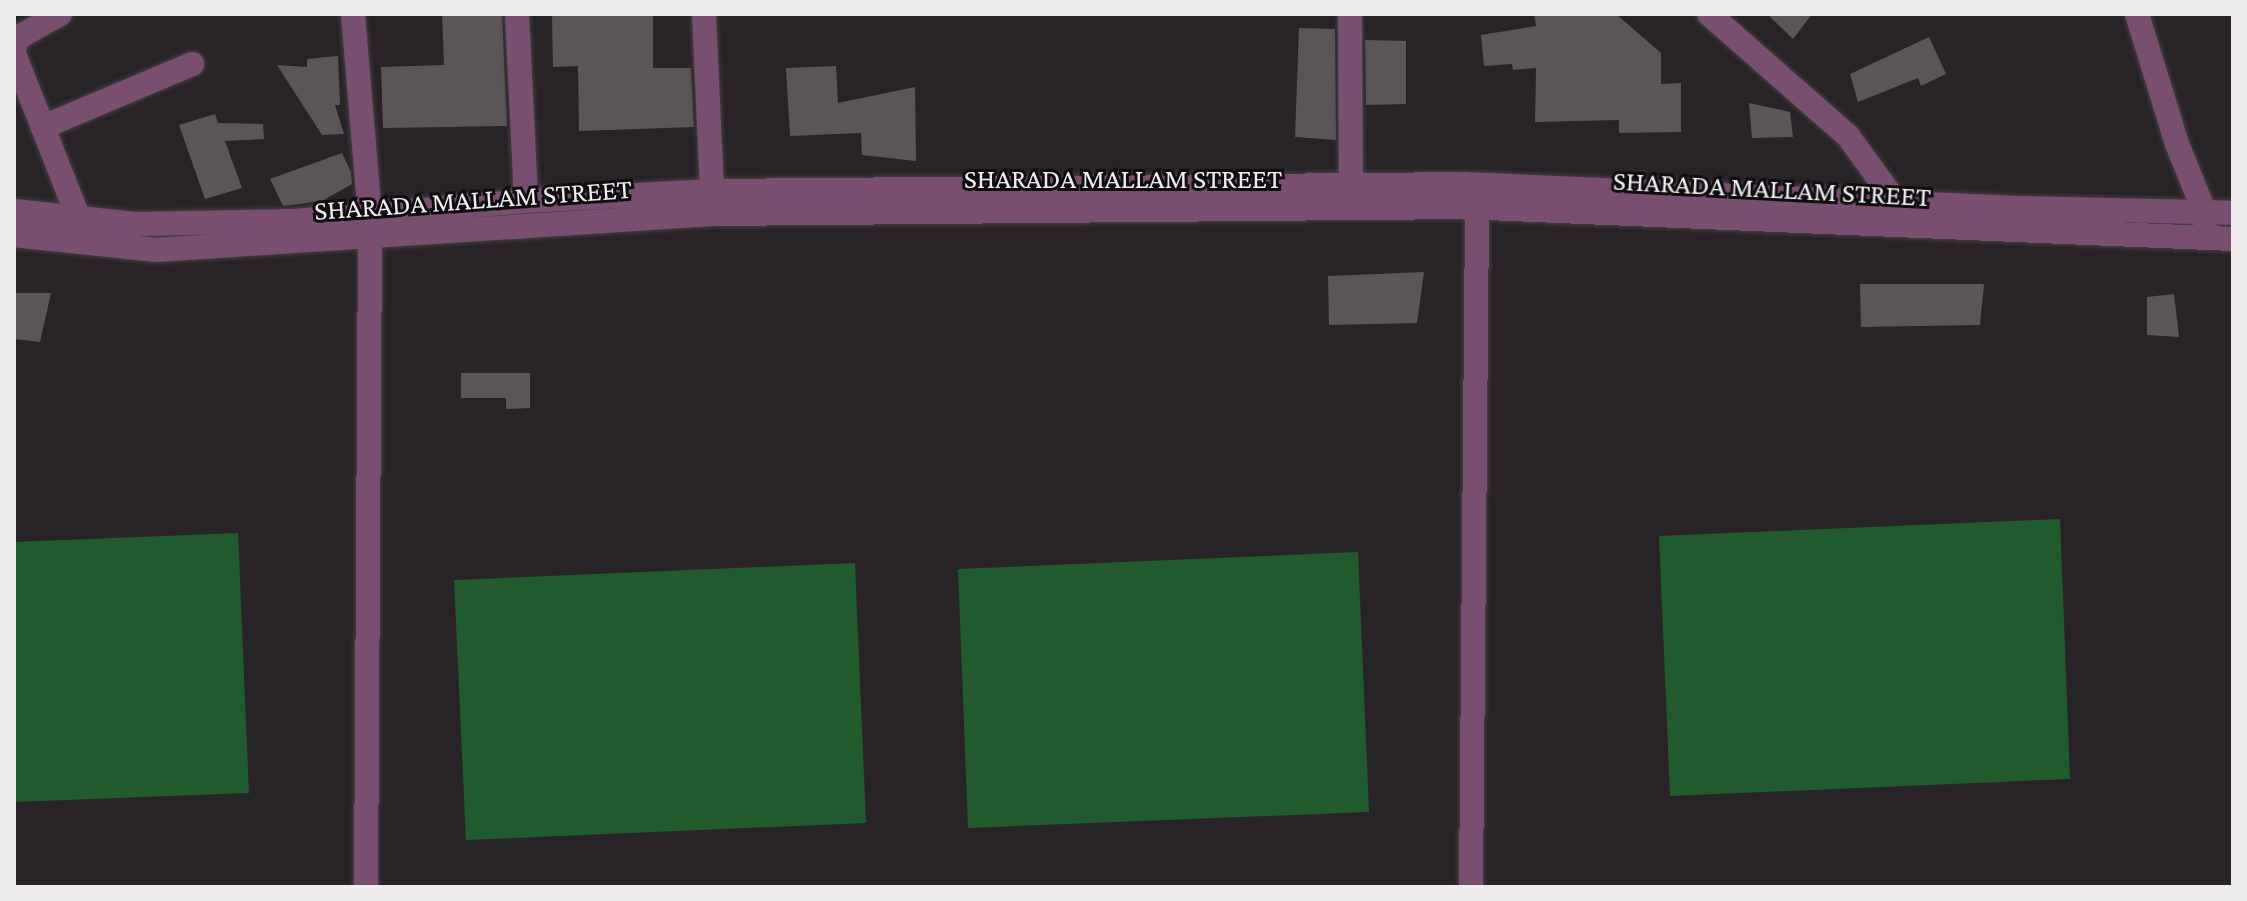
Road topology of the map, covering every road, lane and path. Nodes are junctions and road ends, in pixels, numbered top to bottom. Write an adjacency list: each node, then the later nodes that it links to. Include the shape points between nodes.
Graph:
1 (60, 14): 8 (street, via 19,37)
2 (353, 14): 21 (street)
3 (517, 14): 14 (street)
4 (704, 14): 13 (street)
5 (1350, 14): 12 (street)
6 (1709, 14): 17 (street, via 1848,136)
7 (2137, 14): 18 (street, via 2177,144)
8 (14, 47)
9 (14, 54): 11 (street)
10 (192, 64): 11 (street)
11 (43, 127): 20 (street)
12 (1351, 186): 13 (street, SHARADA MALLAM STREET); 17 (street, SHARADA MALLAM STREET, via 1529,185)
13 (712, 191): 14 (street, SHARADA MALLAM STREET)
14 (526, 201): 21 (street, SHARADA MALLAM STREET)
15 (1477, 207): 17 (street, SHARADA MALLAM STREET); 21 (street, SHARADA MALLAM STREET, via 741,213); 26 (street)
16 (14, 211): 20 (street, SHARADA MALLAM STREET)
17 (1894, 212): 18 (street, SHARADA MALLAM STREET); 23 (street, SHARADA MALLAM STREET)
18 (2205, 213): 19 (street, SHARADA MALLAM STREET); 23 (street)
19 (2233, 213)
20 (79, 219): 21 (street, SHARADA MALLAM STREET)
21 (370, 226): 22 (street, SHARADA MALLAM STREET, via 156,250); 25 (street)
22 (14, 235)
23 (2205, 238): 24 (street, SHARADA MALLAM STREET)
24 (2233, 239)
25 (366, 887)
26 (1471, 887)

